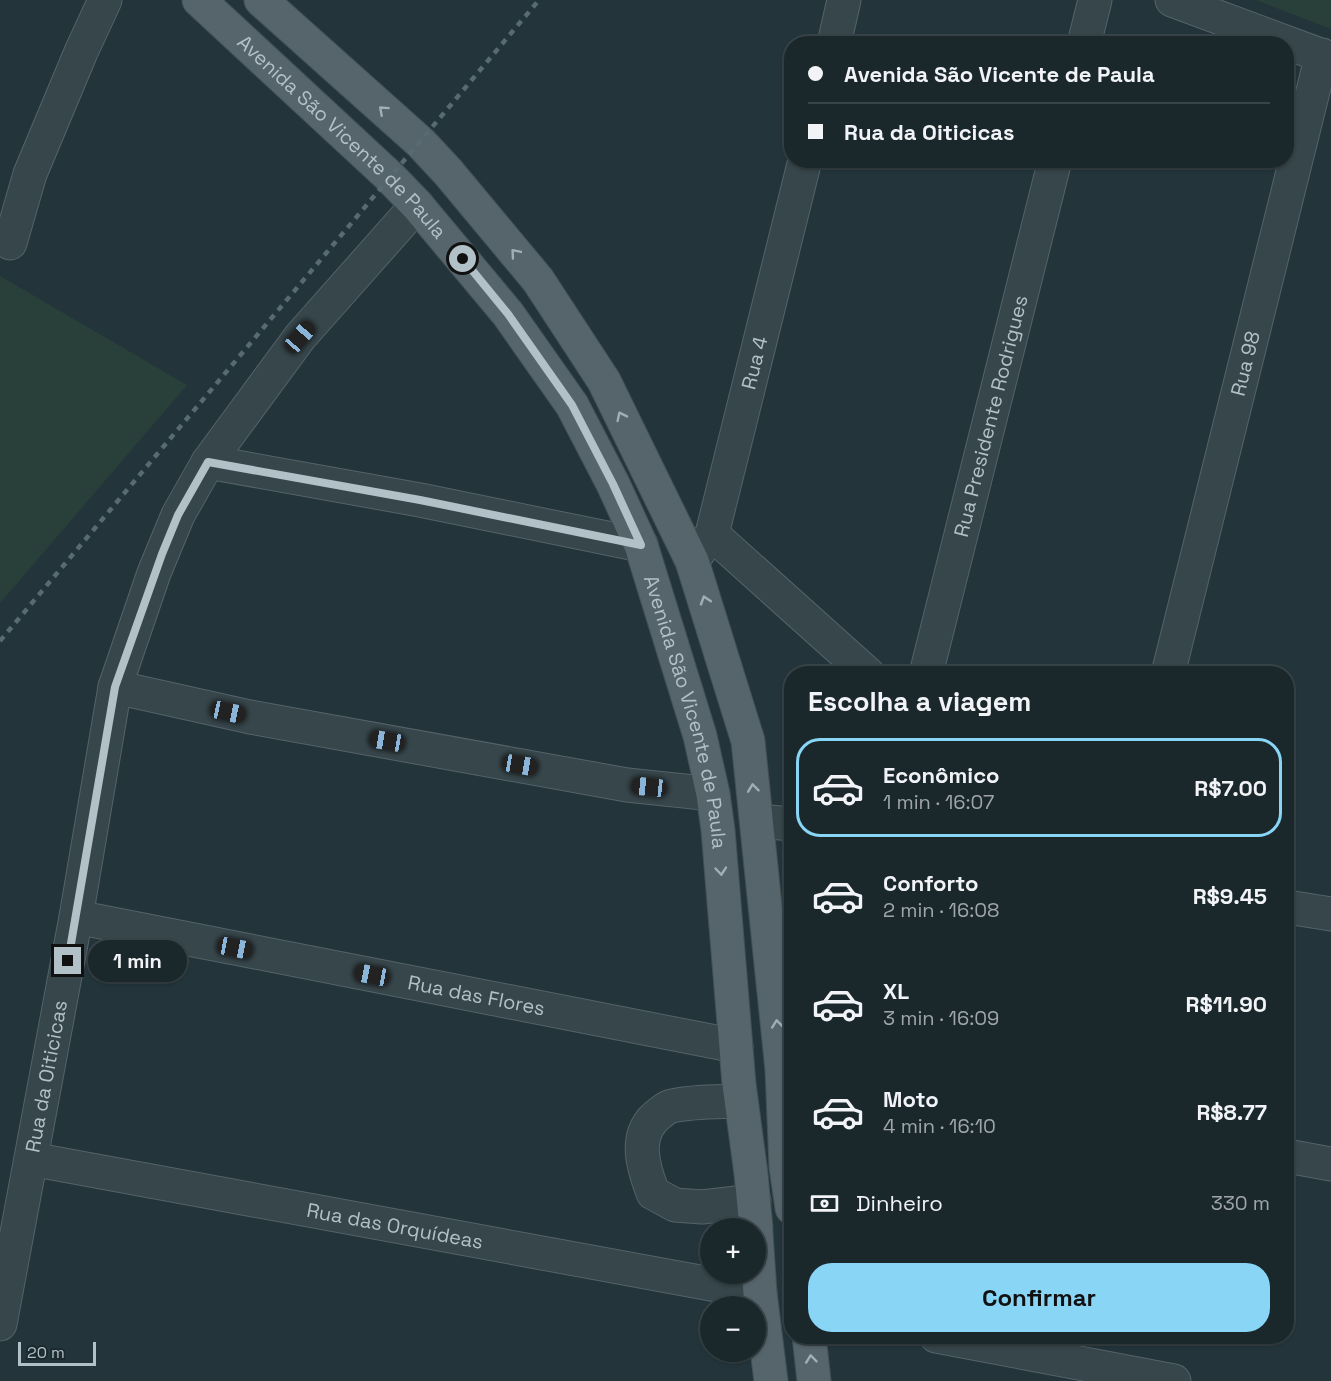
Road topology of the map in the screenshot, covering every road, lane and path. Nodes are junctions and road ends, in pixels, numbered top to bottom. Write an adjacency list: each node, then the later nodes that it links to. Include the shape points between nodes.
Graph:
1 (105, 0): 13 (street, via 30,174)
2 (199, 0): 12 (main road, Avenida São Vicente de Paula)
3 (261, 0): 17 (main road, one-way to 3, via 604,381 538,279 421,143)
4 (1095, 0): 6 (street)
5 (1172, 0): 7 (street)
6 (1086, 36)
7 (1270, 36)
8 (1294, 45): 9 (street)
9 (1327, 57): 20 (street, Rua 98)
10 (803, 168): 15 (street, Rua 4)
11 (1053, 168): 19 (street, Rua Presidente Rodrigues)
12 (417, 205): 14 (street, Rua da Oiticicas, via 300,337); 16 (main road, Avenida São Vicente de Paula, via 508,314 572,405)
13 (10, 243)
14 (208, 462): 16 (street); 21 (street, Rua da Oiticicas, via 178,515)
15 (712, 534): 17 (street, Rua 4); 18 (street)
16 (641, 545): 22 (main road, Avenida São Vicente de Paula, via 700,736)
17 (692, 561): 23 (main road, one-way to 17, via 748,741)
18 (859, 666)
19 (928, 666)
20 (1170, 666)
21 (115, 687): 22 (street, via 250,717 627,785); 27 (street, Rua da Oiticicas)
22 (713, 794): 28 (main road, Avenida São Vicente de Paula, one-way to 28)
23 (757, 821): 24 (street); 29 (main road, one-way to 23)
24 (784, 823)
25 (1294, 908): 26 (street)
26 (1331, 914)
27 (76, 917): 28 (street, Rua das Flores); 32 (street, Rua da Oiticicas)
28 (736, 1046): 30 (main road, Avenida São Vicente de Paula)
29 (784, 1046)
30 (741, 1101): 35 (main road, Avenida São Vicente de Paula); 35 (street, via 689,1103 669,1107 655,1116 642,1136 645,1171 653,1194 675,1205)
31 (1294, 1157): 33 (street)
32 (31, 1159): 36 (street, Rua das Orquídeas); 37 (street, Rua da Oiticicas)
33 (1331, 1164)
34 (784, 1170): 35 (main road)
35 (754, 1209): 36 (main road, Avenida São Vicente de Paula)
36 (760, 1293): 41 (main road, Avenida São Vicente de Paula)
37 (0, 1324)
38 (810, 1344): 42 (main road, one-way to 38)
39 (970, 1344): 40 (street)
40 (1025, 1357): 43 (street)
41 (771, 1381)
42 (814, 1381)
43 (1174, 1381)

